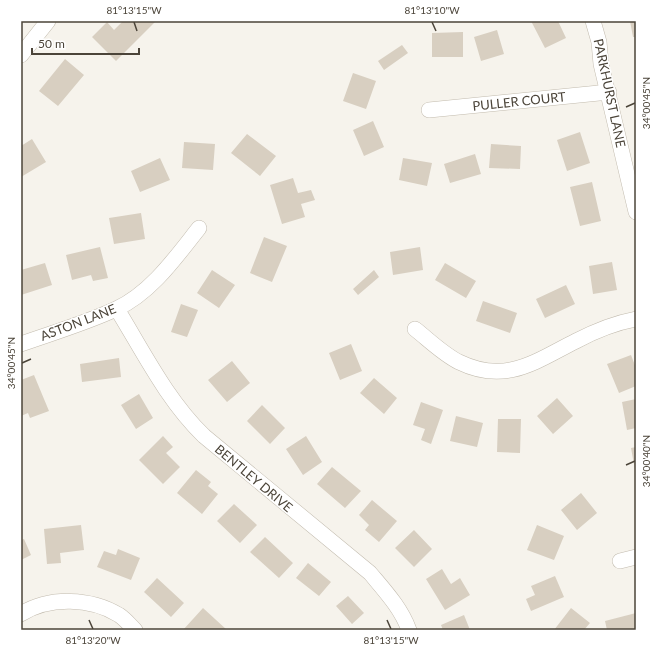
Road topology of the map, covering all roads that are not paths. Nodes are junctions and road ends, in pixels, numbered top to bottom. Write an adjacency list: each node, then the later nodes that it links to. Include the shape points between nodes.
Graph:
1 (48, 21): 3 (street)
2 (593, 21): 4 (street, PARKHURST LANE)
3 (21, 55)
4 (609, 92): 5 (street, PULLER COURT); 6 (street, PARKHURST LANE)
5 (429, 110)
6 (636, 212)
7 (199, 228): 8 (street, ASTON LANE, via 169,268)
8 (117, 309): 11 (street, ASTON LANE); 16 (street, BENTLEY DRIVE, via 186,418 204,436 370,573 389,594)
9 (636, 319): 10 (street, via 612,325 534,364 518,370 505,371 483,370 458,362)
10 (415, 329)
11 (21, 344)
12 (636, 557): 13 (street)
13 (620, 561)
14 (21, 614): 15 (street, via 36,607 74,601 108,610 120,616)
15 (135, 630)
16 (409, 630)

